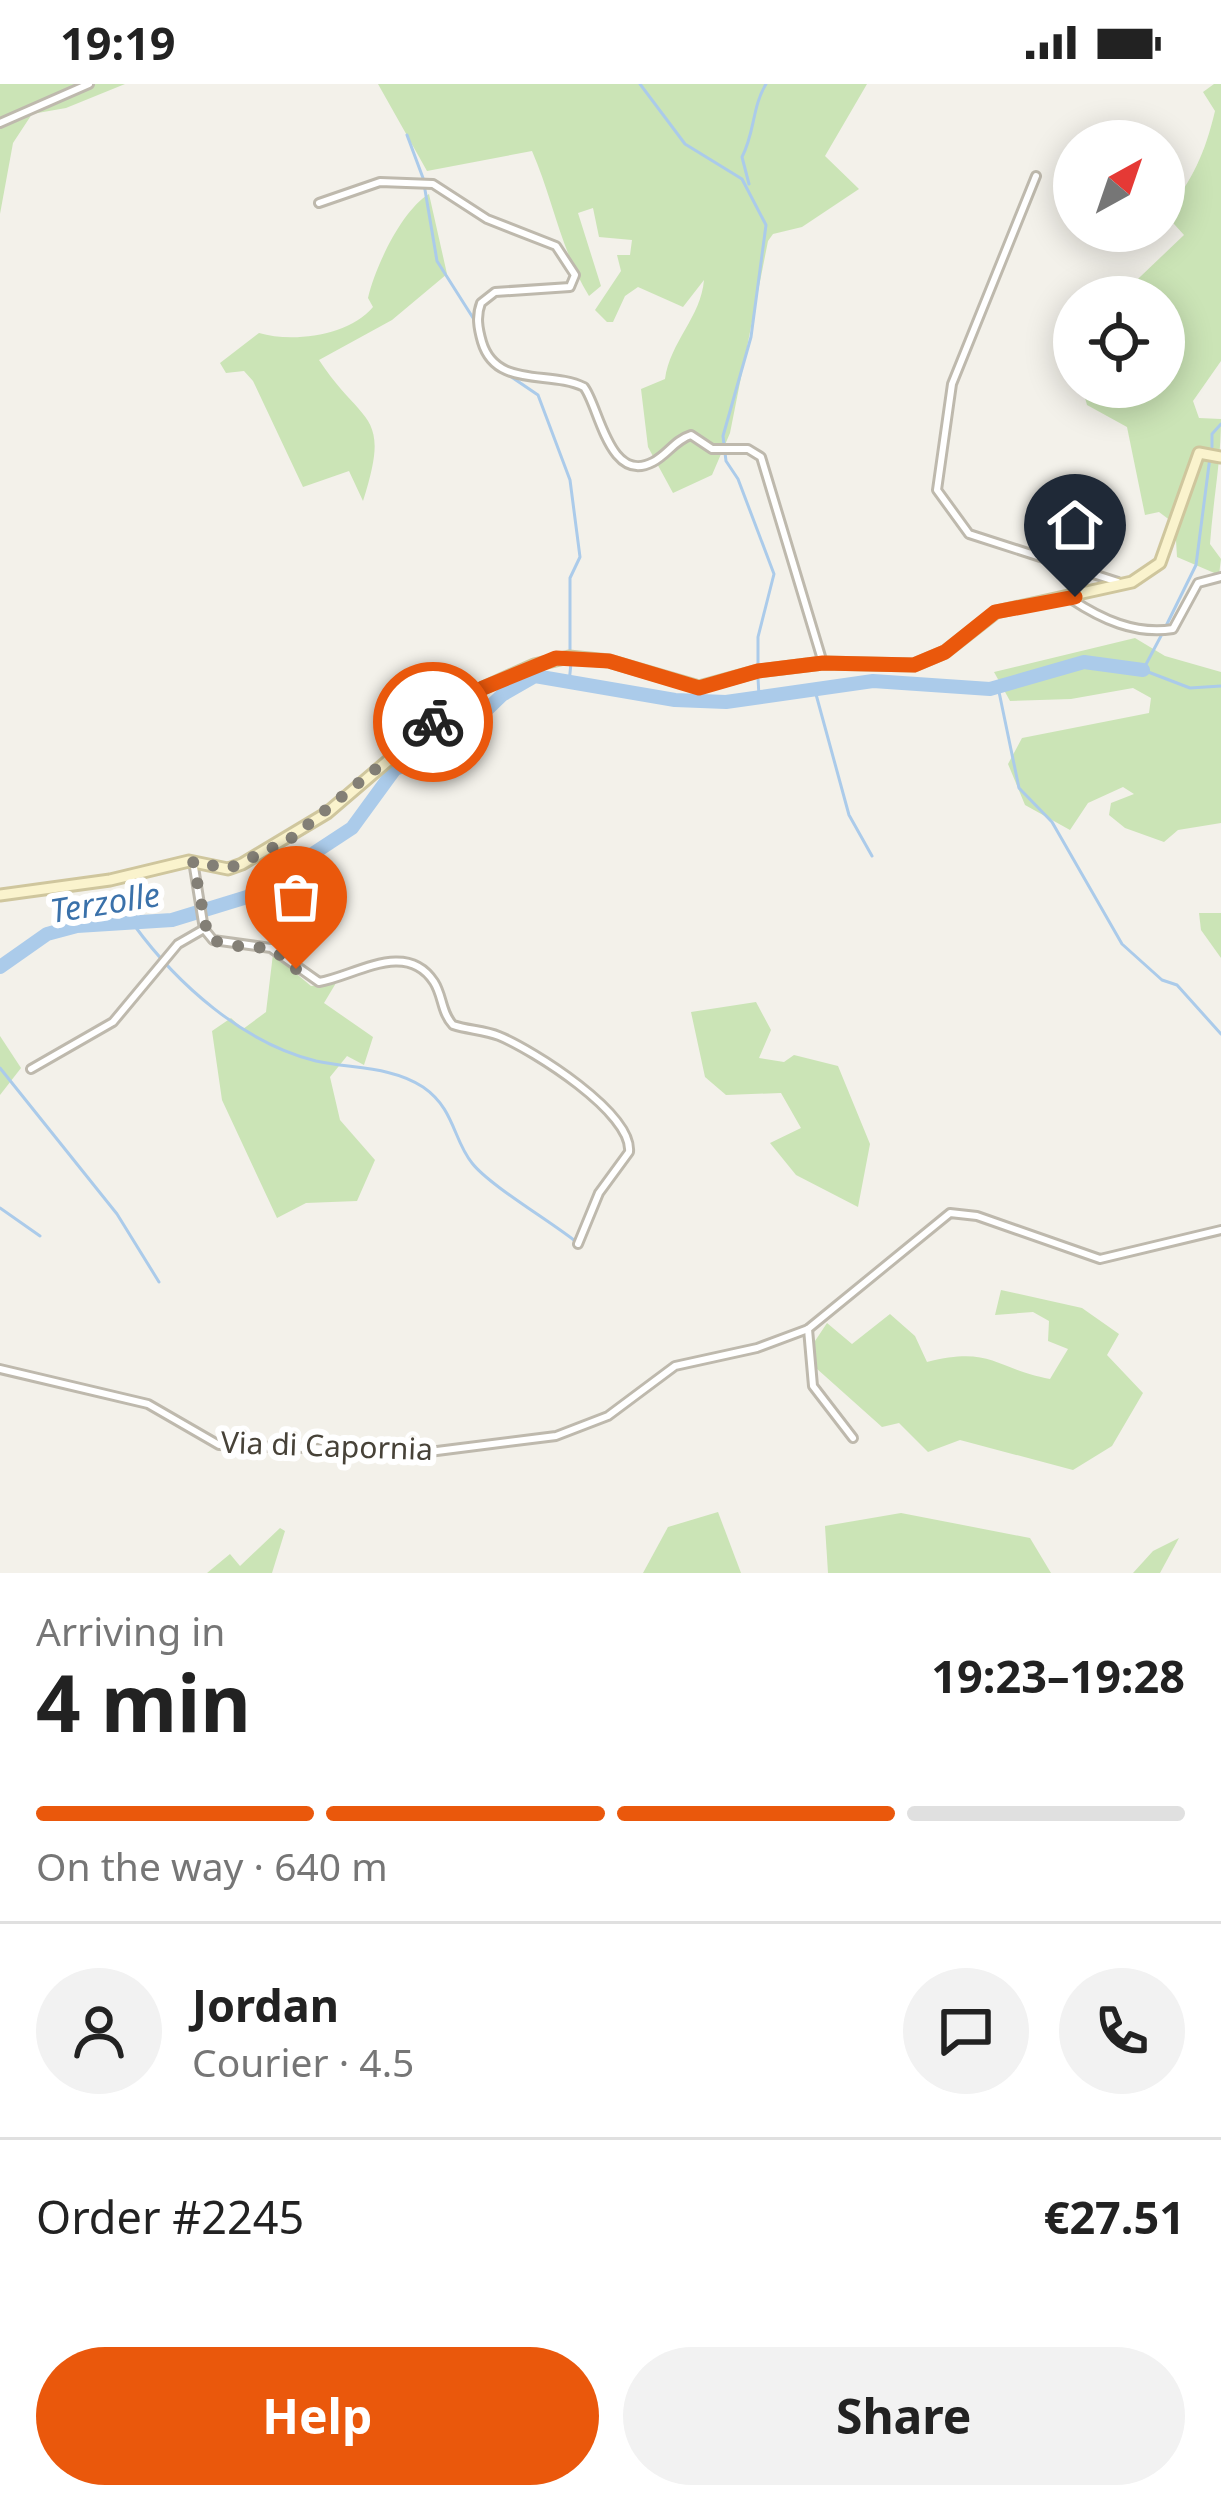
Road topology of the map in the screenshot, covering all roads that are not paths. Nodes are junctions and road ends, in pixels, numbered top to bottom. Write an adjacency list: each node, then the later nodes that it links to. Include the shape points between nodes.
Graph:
1 (89, 84): 2 (street)
2 (0, 123)
3 (1036, 176): 7 (street, via 952,384 938,490 969,534)
4 (319, 203): 9 (street, via 380,182 433,184 487,219 556,246 572,265 570,287 495,292 481,303 478,326 490,358 512,375 584,387 610,447 637,464 654,462 684,436 715,450 752,451 767,466)
5 (1221, 458): 7 (street, via 1199,453 1160,563)
6 (1221, 577): 8 (street, via 1198,583 1173,629 1149,634)
7 (1124, 584): 8 (street)
8 (1071, 599): 9 (street, via 995,612 945,652 914,665)
9 (823, 663): 10 (street, via 699,688 605,660 534,665 430,724 289,840 228,869)
10 (193, 861): 11 (street); 12 (street)
11 (0, 895)
12 (204, 928): 13 (street, via 178,944 104,1028); 15 (street, via 218,943 271,948 320,982 404,962 432,978 453,1025 526,1049 612,1113 629,1152 599,1193)
13 (31, 1069)
14 (1221, 1230): 16 (street, Via di Capornia, via 1100,1259 950,1214)
15 (578, 1244)
16 (808, 1329): 17 (street, Via di Capornia, via 676,1366 608,1416 556,1436 430,1452 219,1444 148,1404); 18 (street, via 813,1386)
17 (0, 1369)
18 (853, 1438)

